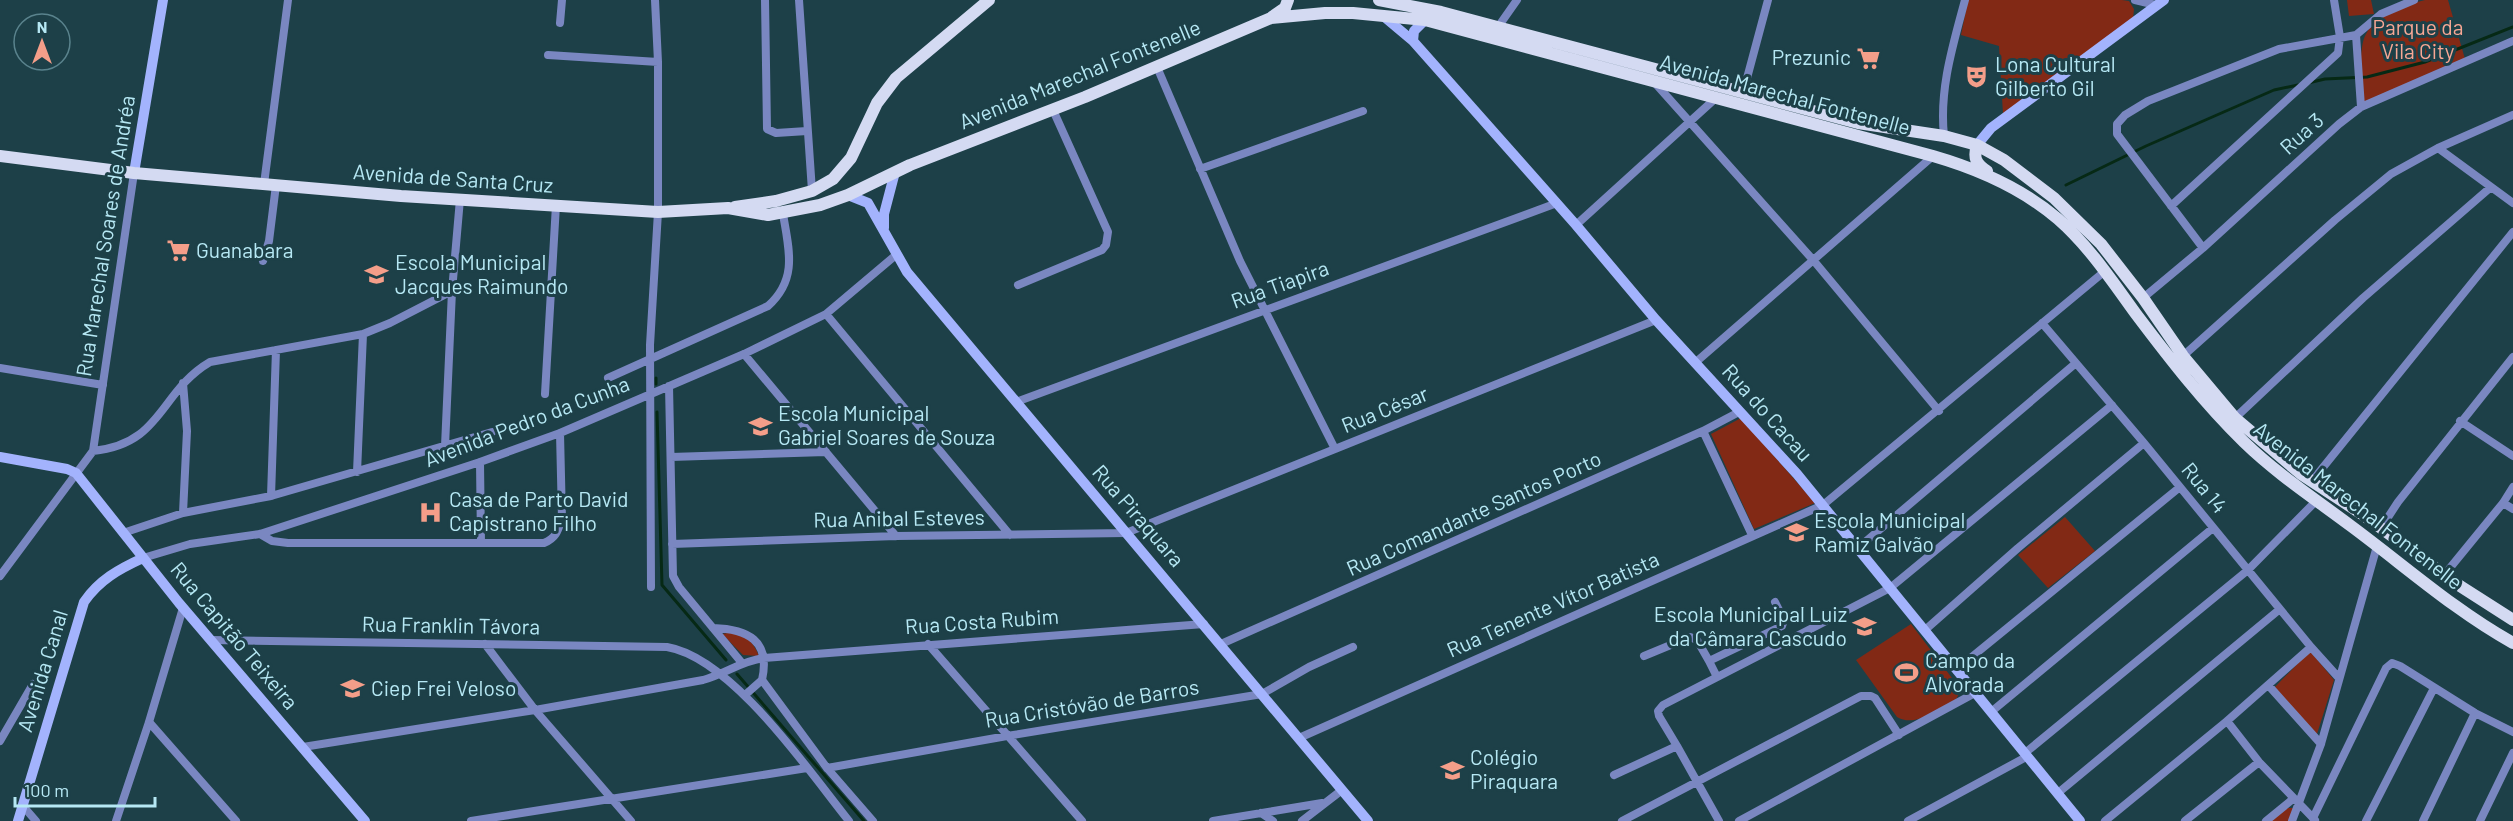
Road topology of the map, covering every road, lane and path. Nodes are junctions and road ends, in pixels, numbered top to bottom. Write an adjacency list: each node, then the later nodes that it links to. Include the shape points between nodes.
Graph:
1 (163, 0): 46 (street, Rua Marechal Soares de Andréa)
2 (288, 0): 49 (street)
3 (562, 0): 22 (street)
4 (655, 0): 29 (street)
5 (765, 0): 39 (street, via 767,129 776,133)
6 (799, 0): 39 (street)
7 (989, 0): 51 (main road, via 896,78 877,103 851,158 841,171)
8 (1288, 0): 20 (main road, via 1285,8)
9 (1310, 0): 18 (main road)
10 (1379, 0): 23 (main road, Avenida Marechal Fontenelle)
11 (1517, 0): 23 (street)
12 (1768, 0): 32 (street)
13 (1965, 0): 40 (street, via 1947,71 1942,106)
14 (2135, 0): 17 (street)
15 (2334, 0): 25 (street)
16 (2414, 0): 24 (street, via 2381,14)
17 (2160, 3): 41 (street, via 1991,128)
18 (1316, 14): 19 (main road, Avenida Marechal Fontenelle); 20 (main road, Avenida Marechal Fontenelle)
19 (1382, 15): 21 (main road, Avenida Marechal Fontenelle); 26 (street, Rua do Cacau)
20 (1271, 18): 30 (main road, Avenida Marechal Fontenelle)
21 (1425, 20): 26 (street, via 1414,31); 31 (main road, Avenida Marechal Fontenelle)
22 (560, 23)
23 (1498, 27): 32 (main road, Avenida Marechal Fontenelle)
24 (2356, 35): 25 (street); 34 (street)
25 (2340, 38): 57 (street, via 2338,53); 57 (street, via 2279,49 2148,101 2125,115 2117,124 2117,134)
26 (1413, 41): 54 (street, Rua do Cacau)
27 (2513, 41): 34 (street, Rua 3)
28 (548, 55): 29 (street)
29 (658, 62): 59 (street)
30 (1157, 67): 35 (main road, Avenida Marechal Fontenelle); 45 (street)
31 (1651, 79): 33 (main road, Avenida Marechal Fontenelle); 38 (street)
32 (1743, 93): 40 (main road, Avenida Marechal Fontenelle, via 1858,123)
33 (1717, 97): 38 (street); 44 (main road, Avenida Marechal Fontenelle)
34 (2361, 107): 64 (street, Rua 3)
35 (1053, 110): 47 (main road, Avenida Marechal Fontenelle); 69 (street, via 1108,238 1102,250)
36 (1363, 111): 45 (street)
37 (2513, 115): 42 (street)
38 (1690, 120): 61 (street); 67 (street)
39 (807, 131): 51 (street)
40 (1944, 136): 41 (main road, Avenida Marechal Fontenelle)
41 (1977, 145): 48 (main road, via 1977,164); 71 (main road, Avenida Marechal Fontenelle, via 2015,166 2072,213)
42 (2438, 148): 50 (street); 79 (street, via 2375,186)
43 (0, 156): 46 (main road, Avenida de Santa Cruz)
44 (1934, 156): 48 (main road, Avenida Marechal Fontenelle); 67 (street)
45 (1200, 169): 72 (street)
46 (134, 172): 49 (main road, Avenida de Santa Cruz); 87 (street, Rua Marechal Soares de Andréa)
47 (895, 172): 52 (main road, Avenida de Santa Cruz); 62 (street, Rua Piraquara, via 884,214)
48 (2003, 182): 68 (main road, Avenida Marechal Fontenelle, via 2057,218)
49 (270, 184): 53 (main road, Avenida de Santa Cruz); 66 (street, via 269,241)
50 (2491, 187): 55 (street); 95 (street, via 2363,298)
51 (812, 191): 58 (main road)
52 (844, 197): 60 (main road, Avenida de Santa Cruz); 62 (street, Rua Piraquara, via 868,203)
53 (460, 199): 56 (main road, Avenida de Santa Cruz); 70 (street)
54 (1557, 203): 61 (street, Rua do Cacau); 72 (street, Rua Tiapira)
55 (2513, 203)
56 (556, 205): 59 (main road, Avenida de Santa Cruz); 90 (street)
57 (2171, 206): 64 (street)
58 (728, 208): 59 (main road, Avenida de Santa Cruz); 60 (main road, Avenida de Santa Cruz)
59 (658, 212): 80 (street)
60 (783, 214): 80 (street, via 789,271 779,296 768,306)
61 (1576, 225): 74 (street, Rua do Cacau)
62 (885, 232): 65 (street, Rua Piraquara)
63 (2513, 232): 111 (street)
64 (2203, 248): 71 (street, Rua 3)
65 (896, 255): 73 (street, Avenida Pedro da Cunha); 91 (street, Rua Piraquara)
66 (263, 261)
67 (1814, 261): 82 (street); 93 (street)
68 (2105, 271): 75 (street, Rua Tenente Vítor Batista); 115 (main road, Avenida Marechal Fontenelle, via 2172,362 2222,419 2270,466)
69 (1018, 285)
70 (452, 291): 76 (street); 101 (street)
71 (2143, 298): 79 (main road, Avenida Marechal Fontenelle)
72 (1264, 310): 91 (street, Rua Tiapira); 102 (street)
73 (826, 314): 78 (street, Avenida Pedro da Cunha); 125 (street)
74 (1656, 320): 82 (street, Rua do Cacau); 102 (street, Rua César)
75 (2042, 323): 83 (street, Rua 14); 93 (street, Rua Tenente Vítor Batista)
76 (363, 334): 77 (street); 109 (street)
77 (276, 350): 86 (street, via 210,362 194,370); 114 (street)
78 (744, 354): 88 (street, Avenida Pedro da Cunha); 104 (street)
79 (2183, 356): 95 (main road, Avenida Marechal Fontenelle)
80 (651, 357): 85 (street); 89 (street)
81 (2513, 357): 96 (street)
82 (1696, 362): 94 (street, Rua do Cacau)
83 (2076, 363): 92 (street, Rua 14); 131 (street)
84 (0, 368): 87 (street)
85 (608, 378)
86 (183, 383): 103 (street, via 143,432 124,445); 119 (street)
87 (103, 385): 103 (street, Rua Marechal Soares de Andréa)
88 (669, 386): 89 (street, Avenida Pedro da Cunha); 107 (street)
89 (650, 391): 99 (street, Avenida Pedro da Cunha); 138 (street)
90 (545, 394)
91 (1017, 402): 123 (street, Rua Piraquara)
92 (2112, 405): 100 (street, Rua 14); 139 (street)
93 (1939, 411): 117 (street, Rua Tenente Vítor Batista)
94 (1739, 412): 98 (street, Rua Comandante Santos Porto); 117 (street, Rua do Cacau)
95 (2235, 418): 111 (main road, Avenida Marechal Fontenelle)
96 (2460, 421): 105 (street); 121 (street)
97 (492, 432): 101 (street)
98 (1703, 432): 126 (street); 152 (street, Rua Comandante Santos Porto)
99 (560, 433): 108 (street, Avenida Pedro da Cunha); 128 (street, via 562,519 553,539 544,543)
100 (2144, 443): 112 (street, Rua 14); 147 (street)
101 (445, 446): 109 (street)
102 (1335, 449): 123 (street, Rua César)
103 (93, 451): 110 (street, Rua Marechal Soares de Andréa)
104 (826, 452): 107 (street); 127 (street)
105 (2513, 456)
106 (0, 457): 110 (street)
107 (671, 457): 129 (street)
108 (480, 462): 124 (street, Avenida Pedro da Cunha); 128 (street)
109 (357, 472): 114 (street)
110 (76, 473): 122 (street, Rua Capitão Teixeira); 136 (street, Rua Marechal Soares de Andréa)
111 (2312, 482): 121 (main road, Avenida Marechal Fontenelle)
112 (2180, 487): 120 (street, Rua 14); 159 (street)
113 (2513, 487): 116 (street)
114 (271, 496): 119 (street)
115 (2316, 501): 130 (main road, Avenida Marechal Fontenelle); 134 (street)
116 (2503, 503): 118 (street); 135 (street)
117 (1823, 505): 126 (street, Rua Tenente Vítor Batista); 131 (street, Rua do Cacau)
118 (2513, 509)
119 (183, 513): 122 (street)
120 (2213, 528): 134 (street, Rua 14); 171 (street)
121 (2381, 528): 133 (main road, Avenida Marechal Fontenelle)
122 (123, 533): 132 (street, Rua Capitão Teixeira)
123 (1126, 533): 125 (street, Rua Anibal Esteves); 145 (street, Rua Piraquara)
124 (260, 534): 128 (street, via 288,543); 132 (street, Avenida Pedro da Cunha)
125 (1010, 535): 127 (street, Rua Anibal Esteves)
126 (1752, 535): 178 (street, Rua Tenente Vítor Batista)
127 (896, 536): 129 (street, Rua Anibal Esteves)
128 (481, 543)
129 (672, 544): 146 (street, via 673,576)
130 (2377, 546): 137 (main road, Avenida Marechal Fontenelle); 162 (street)
131 (1858, 548): 139 (street, Rua do Cacau)
132 (140, 556): 142 (street, Rua Capitão Teixeira); 195 (street, Avenida Canal, via 112,573 84,602)
133 (2431, 564): 135 (main road, Avenida Marechal Fontenelle); 137 (main road)
134 (2248, 570): 143 (street, Rua 14); 184 (street)
135 (2445, 574): 140 (main road); 144 (main road, Avenida Marechal Fontenelle)
136 (0, 576)
137 (2418, 578): 140 (main road, Avenida Marechal Fontenelle)
138 (651, 587)
139 (1890, 588): 147 (street, Rua do Cacau); 161 (street)
140 (2433, 590): 149 (main road, Avenida Marechal Fontenelle)
141 (1775, 602): 157 (street, via 1784,620 1782,626)
142 (183, 608): 148 (street, Rua Capitão Teixeira); 173 (street)
143 (2280, 609): 154 (street, Rua 14); 191 (street)
144 (2513, 620)
145 (1204, 624): 151 (street, Rua Costa Rubim); 152 (street, Rua Piraquara)
146 (713, 628): 156 (street, via 741,630 751,636); 158 (street)
147 (1925, 630): 159 (street, Rua do Cacau)
148 (211, 640): 150 (street, Rua Franklin Távora); 182 (street, Rua Capitão Teixeira)
149 (2513, 643)
150 (485, 644): 160 (street, Rua Franklin Távora, via 667,646 690,652); 170 (street)
151 (928, 645): 156 (street, Rua Costa Rubim); 177 (street)
152 (1221, 645): 169 (street, Rua Piraquara)
153 (1353, 647): 169 (street, Rua Cristóvão de Barros, via 1309,666)
154 (2311, 647): 162 (street, Rua 14); 165 (street)
155 (1644, 656): 157 (street, via 1690,637 1697,640)
156 (764, 658): 158 (street, Rua Costa Rubim); 163 (street)
157 (1709, 661): 161 (street)
158 (739, 664): 160 (street, Rua Costa Rubim)
159 (1957, 669): 168 (street, Rua do Cacau)
160 (725, 672): 167 (street); 170 (street)
161 (1717, 677): 181 (street, via 1660,708 1659,716)
162 (2338, 677): 180 (street)
163 (760, 682): 167 (street); 187 (street)
164 (33, 684): 179 (street)
165 (2269, 686): 174 (street); 180 (street)
166 (2434, 688): 172 (street); 197 (street, via 2396,664 2388,665); 221 (street)
167 (747, 693): 186 (street)
168 (1975, 693): 171 (street, Rua do Cacau); 176 (street)
169 (1262, 694): 177 (street, Rua Cristóvão de Barros); 178 (street, Rua Piraquara)
170 (535, 710): 182 (street); 192 (street)
171 (1991, 712): 184 (street, Rua do Cacau)
172 (2475, 713): 175 (street); 222 (street)
173 (149, 722): 200 (street); 201 (street)
174 (2227, 722): 185 (street); 217 (street)
175 (2513, 732)
176 (1899, 735): 189 (street, via 1875,698 1861,696); 214 (street)
177 (1007, 736): 187 (street, Rua Cristóvão de Barros); 207 (street)
178 (1299, 738): 190 (street, Rua Piraquara)
179 (0, 741)
180 (2321, 744): 193 (street)
181 (1677, 746): 188 (street); 189 (street)
182 (303, 747): 202 (street, Rua Capitão Teixeira)
183 (2513, 753): 223 (street)
184 (2026, 755): 191 (street, Rua do Cacau); 215 (street)
185 (2259, 762): 193 (street); 218 (street)
186 (807, 768): 192 (street); 205 (street)
187 (827, 768): 206 (street)
188 (1614, 775)
189 (1696, 780): 212 (street); 213 (street)
190 (1342, 790): 194 (street); 211 (street, Rua Piraquara)
191 (2058, 793): 216 (street, Rua do Cacau)
192 (612, 798): 203 (street); 204 (street)
193 (2296, 802): 197 (street); 219 (street); 220 (street)
194 (1322, 804): 196 (street); 210 (street)
195 (23, 806): 198 (street, Avenida Canal); 199 (street)
196 (1261, 813): 208 (street); 209 (street)
197 (2314, 819)
198 (18, 821)
199 (36, 821)
200 (116, 821)
201 (236, 821)
202 (365, 821)
203 (471, 821)
204 (631, 821)
205 (849, 821)
206 (873, 821)
207 (1082, 821)
208 (1213, 821)
209 (1273, 821)
210 (1302, 821)
211 (1368, 821)
212 (1622, 821)
213 (1719, 821)
214 (1739, 821)
215 (1908, 821)
216 (2080, 821)
217 (2105, 821)
218 (2185, 821)
219 (2266, 821)
220 (2292, 821)
221 (2366, 821)
222 (2423, 821)
223 (2480, 821)

